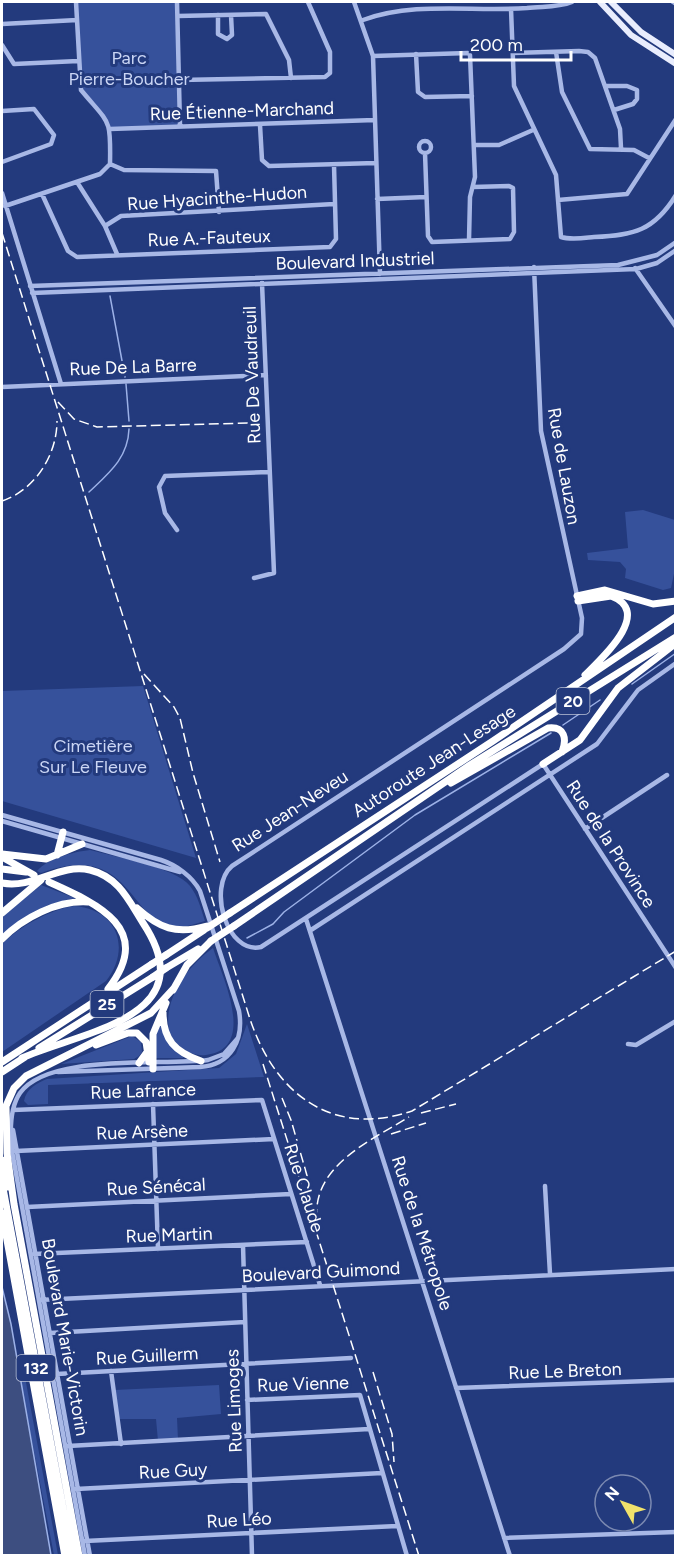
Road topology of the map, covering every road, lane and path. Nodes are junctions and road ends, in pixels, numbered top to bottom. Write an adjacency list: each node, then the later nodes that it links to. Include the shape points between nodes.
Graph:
1 (76, 2): 15 (street)
2 (177, 2): 14 (street)
3 (308, 2): 26 (street, via 330,52 330,73 325,77)
4 (354, 2): 16 (street)
5 (399, 2): 10 (street)
6 (572, 2): 9 (street, via 555,7)
7 (600, 2): 25 (main road, via 631,34)
8 (611, 2): 22 (main road, via 641,32)
9 (530, 4): 11 (street)
10 (399, 9): 11 (street); 16 (street)
11 (511, 9): 20 (street)
12 (218, 15): 13 (street); 13 (street, via 218,34 227,39 232,35); 14 (street)
13 (231, 15): 26 (street, via 266,14 289,60)
14 (178, 16): 27 (street)
15 (77, 20): 17 (street); 24 (street)
16 (363, 20): 23 (street)
17 (2, 24)
18 (2, 45): 24 (street, via 14,64)
19 (556, 52): 20 (street); 28 (street, via 588,52 595,58); 39 (street, via 562,92 590,149)
20 (513, 53): 37 (street, via 514,86)
21 (416, 54): 23 (street); 29 (street, via 418,92 424,97); 29 (street, via 468,53)
22 (675, 55)
23 (373, 56): 33 (street)
24 (78, 61): 36 (street, via 81,90 107,118)
25 (675, 64)
26 (291, 78): 27 (street)
27 (180, 80): 34 (street)
28 (606, 86): 30 (street); 30 (street, via 637,90 633,104)
29 (472, 96): 38 (street)
30 (614, 110): 39 (street)
31 (2, 111): 42 (street, via 34,109 54,135 51,144)
32 (675, 119): 41 (street)
33 (375, 120): 35 (street, Rue Étienne-Marchand); 43 (street)
34 (180, 125): 35 (street, Rue Étienne-Marchand); 36 (street, Rue Étienne-Marchand)
35 (260, 125): 45 (street, via 265,164)
36 (110, 129): 44 (street)
37 (533, 130): 38 (street, via 499,145); 53 (street, via 556,175)
38 (474, 145): 47 (street)
39 (621, 148): 41 (street)
40 (425, 153): 51 (street)
41 (649, 158): 53 (street, via 627,194)
42 (2, 162)
43 (376, 163): 45 (street); 52 (street)
44 (110, 164): 46 (street, via 100,174); 56 (street, via 124,170 216,171)
45 (334, 165): 54 (street, Rue A.-Fauteux)
46 (77, 182): 49 (street); 57 (street)
47 (473, 187): 58 (street); 58 (street, via 513,188 514,232 510,239)
48 (2, 193): 55 (street)
49 (42, 194): 55 (street); 61 (street, Rue A.-Fauteux, via 71,255)
50 (675, 195): 53 (street, via 658,219 620,236 561,237)
51 (426, 197): 52 (street); 58 (street, via 428,236 432,242)
52 (377, 199): 69 (street)
53 (558, 200)
54 (334, 204): 56 (street, Rue Hyacinthe-Hudon); 61 (street, Rue A.-Fauteux, via 336,239 330,247)
55 (5, 206): 80 (street)
56 (219, 212): 57 (street, Rue Hyacinthe-Hudon, via 121,216)
57 (105, 226): 61 (street)
58 (469, 240)
59 (675, 242): 62 (street, Boulevard Industriel, via 657,255)
60 (675, 250): 66 (street, Boulevard Industriel)
61 (117, 254)
62 (634, 263): 64 (street, Boulevard Industriel); 66 (street)
63 (534, 267): 65 (street, Boulevard Industriel); 67 (street, Boulevard Industriel); 68 (street, Rue de Lauzon)
64 (603, 268): 65 (street, Boulevard Industriel); 66 (street, Boulevard Industriel)
65 (575, 269): 68 (street, Boulevard Industriel)
66 (636, 269): 87 (street)
67 (508, 271): 68 (street, Boulevard Industriel); 69 (street, Boulevard Industriel)
68 (534, 274): 94 (street, Rue de Lauzon, via 541,431)
69 (380, 276): 70 (street, Boulevard Industriel)
70 (352, 277): 71 (street, Boulevard Industriel); 78 (street, Boulevard Industriel)
71 (262, 278): 73 (street, Boulevard Industriel); 78 (street, Rue De Vaudreuil)
72 (212, 279): 73 (street, Boulevard Industriel); 74 (street, Boulevard Industriel); 81 (street)
73 (227, 279): 79 (street)
74 (189, 280): 75 (street, Boulevard Industriel); 82 (street)
75 (153, 282): 77 (street, Boulevard Industriel); 83 (street)
76 (104, 283): 77 (street, Boulevard Industriel); 80 (street, Boulevard Industriel); 85 (street)
77 (119, 283): 84 (street)
78 (262, 284): 79 (street, Boulevard Industriel); 88 (street, Rue De Vaudreuil)
79 (227, 285): 81 (street, Boulevard Industriel)
80 (30, 286): 86 (street)
81 (212, 286): 82 (street, Boulevard Industriel)
82 (188, 287): 83 (street, Boulevard Industriel)
83 (153, 288): 84 (street, Boulevard Industriel)
84 (120, 289): 85 (street, Boulevard Industriel)
85 (104, 290): 86 (street, Boulevard Industriel)
86 (32, 293): 89 (street)
87 (675, 327)
88 (266, 375): 89 (street, Rue De La Barre); 91 (street, Rue De Vaudreuil)
89 (61, 384): 90 (street, Rue De La Barre)
90 (2, 387)
91 (269, 472): 92 (street, via 165,476 159,486 165,513); 93 (street, Rue De Vaudreuil, via 274,573)
92 (177, 530)
93 (254, 578)
94 (577, 598): 95 (highway, via 606,590 653,604); 97 (street, Rue de Lauzon); 101 (highway, via 613,597 624,605 627,621 610,649)
95 (675, 601)
96 (675, 617): 101 (highway, Autoroute Jean-Lesage / 20)
97 (581, 632): 121 (street, Rue Jean-Neveu, via 564,649 240,860 223,876 219,889 222,904 233,934 244,945 263,946)
98 (675, 637): 106 (highway, Autoroute Jean-Lesage / 20)
99 (675, 643): 102 (highway, via 622,684 584,736)
100 (675, 663): 104 (street, via 638,690 601,741)
101 (570, 689): 122 (highway, Autoroute Jean-Lesage / 20, bridge)
102 (562, 752): 103 (highway); 106 (highway, via 564,734 548,728 475,772)
103 (543, 764): 104 (street, Rue de la Province); 121 (street, Rue Jean-Neveu)
104 (550, 775): 109 (street, Rue de la Province); 124 (street)
105 (667, 775): 109 (street)
106 (432, 792): 123 (highway, Autoroute Jean-Lesage / 20)
107 (2, 815): 110 (street)
108 (2, 821): 110 (street)
109 (585, 829): 127 (street, Rue de la Province)
110 (62, 835): 111 (street); 112 (highway); 115 (street, via 167,862)
111 (82, 844): 112 (highway); 115 (street)
112 (57, 855): 113 (highway, via 44,859)
113 (2, 856): 114 (highway, via 31,874)
114 (2, 869)
115 (183, 872): 132 (street, via 199,888 227,972 240,1014)
116 (45, 881): 117 (highway); 118 (highway); 119 (highway, via 68,870 90,870 114,881); 120 (highway)
117 (2, 883)
118 (90, 902): 125 (highway, via 59,904); 129 (highway, via 111,915 124,940 123,966)
119 (131, 902): 122 (highway, via 164,928 182,931); 136 (highway, via 159,954 160,974 151,998 126,1019)
120 (2, 913)
121 (306, 919): 124 (street, Rue de la Métropole)
122 (208, 926): 129 (highway, 25, bridge)
123 (234, 926): 126 (highway, Autoroute Jean-Lesage / 25, bridge)
124 (310, 930): 164 (street, Rue de la Métropole)
125 (2, 939)
126 (211, 941): 128 (highway, via 187,965); 136 (highway, 25, bridge)
127 (675, 968)
128 (174, 988): 130 (highway); 134 (highway, via 151,1013)
129 (103, 996): 138 (highway, 25)
130 (163, 1009): 137 (highway, via 164,1029 170,1043); 140 (highway, via 153,1034)
131 (675, 1021): 133 (street, via 636,1045)
132 (238, 1038): 137 (street, via 222,1055); 140 (street, via 233,1052 215,1065)
133 (628, 1044)
134 (74, 1052): 135 (highway, via 132,1032 145,1039); 190 (highway, via 22,1079 8,1098 5,1116 14,1204)
135 (147, 1052): 139 (highway); 140 (highway)
136 (22, 1059): 141 (highway, 25)
137 (201, 1061): 140 (street)
138 (2, 1062)
139 (138, 1063): 140 (street); 142 (street, via 77,1066)
140 (151, 1066): 142 (street)
141 (2, 1072)
142 (55, 1072): 143 (street, via 29,1084)
143 (16, 1100): 146 (street); 147 (street, Boulevard Marie-Victorin)
144 (262, 1100): 145 (street, Rue Lafrance); 148 (street, Rue Claude)
145 (153, 1104): 146 (street, Rue Lafrance); 149 (street)
146 (25, 1109): 147 (street, Rue Lafrance)
147 (13, 1110): 150 (street, Boulevard Marie-Victorin)
148 (274, 1139): 149 (street, Rue Arsène); 154 (street, Rue Claude)
149 (153, 1145): 150 (street, Rue Arsène); 155 (street)
150 (15, 1151): 156 (street, Boulevard Marie-Victorin)
151 (2, 1160): 190 (highway)
152 (2, 1180): 190 (highway, 132)
153 (545, 1186): 163 (street)
154 (291, 1194): 155 (street, Rue Sénécal); 158 (street, Rue Claude)
155 (156, 1201): 156 (street, Rue Sénécal); 160 (street)
156 (25, 1207): 161 (street, Boulevard Marie-Victorin)
157 (2, 1213): 189 (highway)
158 (308, 1242): 159 (street, Rue Martin); 165 (street, Rue Claude)
159 (243, 1245): 160 (street, Rue Martin); 166 (street, Rue Limoges)
160 (158, 1249): 161 (street, Rue Martin)
161 (34, 1254): 167 (street, Boulevard Marie-Victorin)
162 (675, 1269): 163 (street, Boulevard Guimond)
163 (550, 1274): 164 (street, Boulevard Guimond)
164 (424, 1281): 165 (street, Boulevard Guimond); 175 (street, Rue de la Métropole)
165 (320, 1285): 166 (street, Boulevard Guimond)
166 (244, 1289): 167 (street, Boulevard Guimond); 168 (street, Rue Limoges)
167 (42, 1299): 169 (street, Boulevard Marie-Victorin)
168 (245, 1322): 169 (street); 171 (street, Rue Limoges)
169 (48, 1333): 173 (street, Boulevard Marie-Victorin)
170 (351, 1358): 171 (street, Rue Guillerm)
171 (246, 1364): 172 (street, Rue Guillerm); 176 (street, Rue Limoges)
172 (111, 1371): 173 (street, Rue Guillerm); 179 (street)
173 (55, 1375): 180 (street, Boulevard Marie-Victorin)
174 (675, 1380): 175 (street, Rue Le Breton)
175 (456, 1388): 187 (street, Rue de la Métropole)
176 (248, 1400): 177 (street, Rue Vienne, via 360,1395); 178 (street, Rue Limoges)
177 (369, 1429): 178 (street); 181 (street)
178 (249, 1436): 179 (street); 182 (street, Rue Limoges)
179 (121, 1444): 180 (street)
180 (68, 1446): 183 (street, Boulevard Marie-Victorin)
181 (382, 1473): 182 (street, Rue Guy); 184 (street)
182 (250, 1480): 183 (street, Rue Guy); 186 (street, Rue Limoges)
183 (76, 1489): 188 (street, Boulevard Marie-Victorin)
184 (397, 1526): 186 (street, Rue Léo); 194 (street)
185 (675, 1532): 187 (street)
186 (252, 1534): 188 (street, Rue Léo); 193 (street, Rue Limoges)
187 (504, 1538): 195 (street, Rue de la Métropole)
188 (85, 1541): 191 (street, Boulevard Marie-Victorin); 192 (street, Boulevard Marie-Victorin)
189 (65, 1556)
190 (75, 1556)
191 (85, 1556)
192 (90, 1556)
193 (252, 1556)
194 (407, 1556)
195 (510, 1556)

